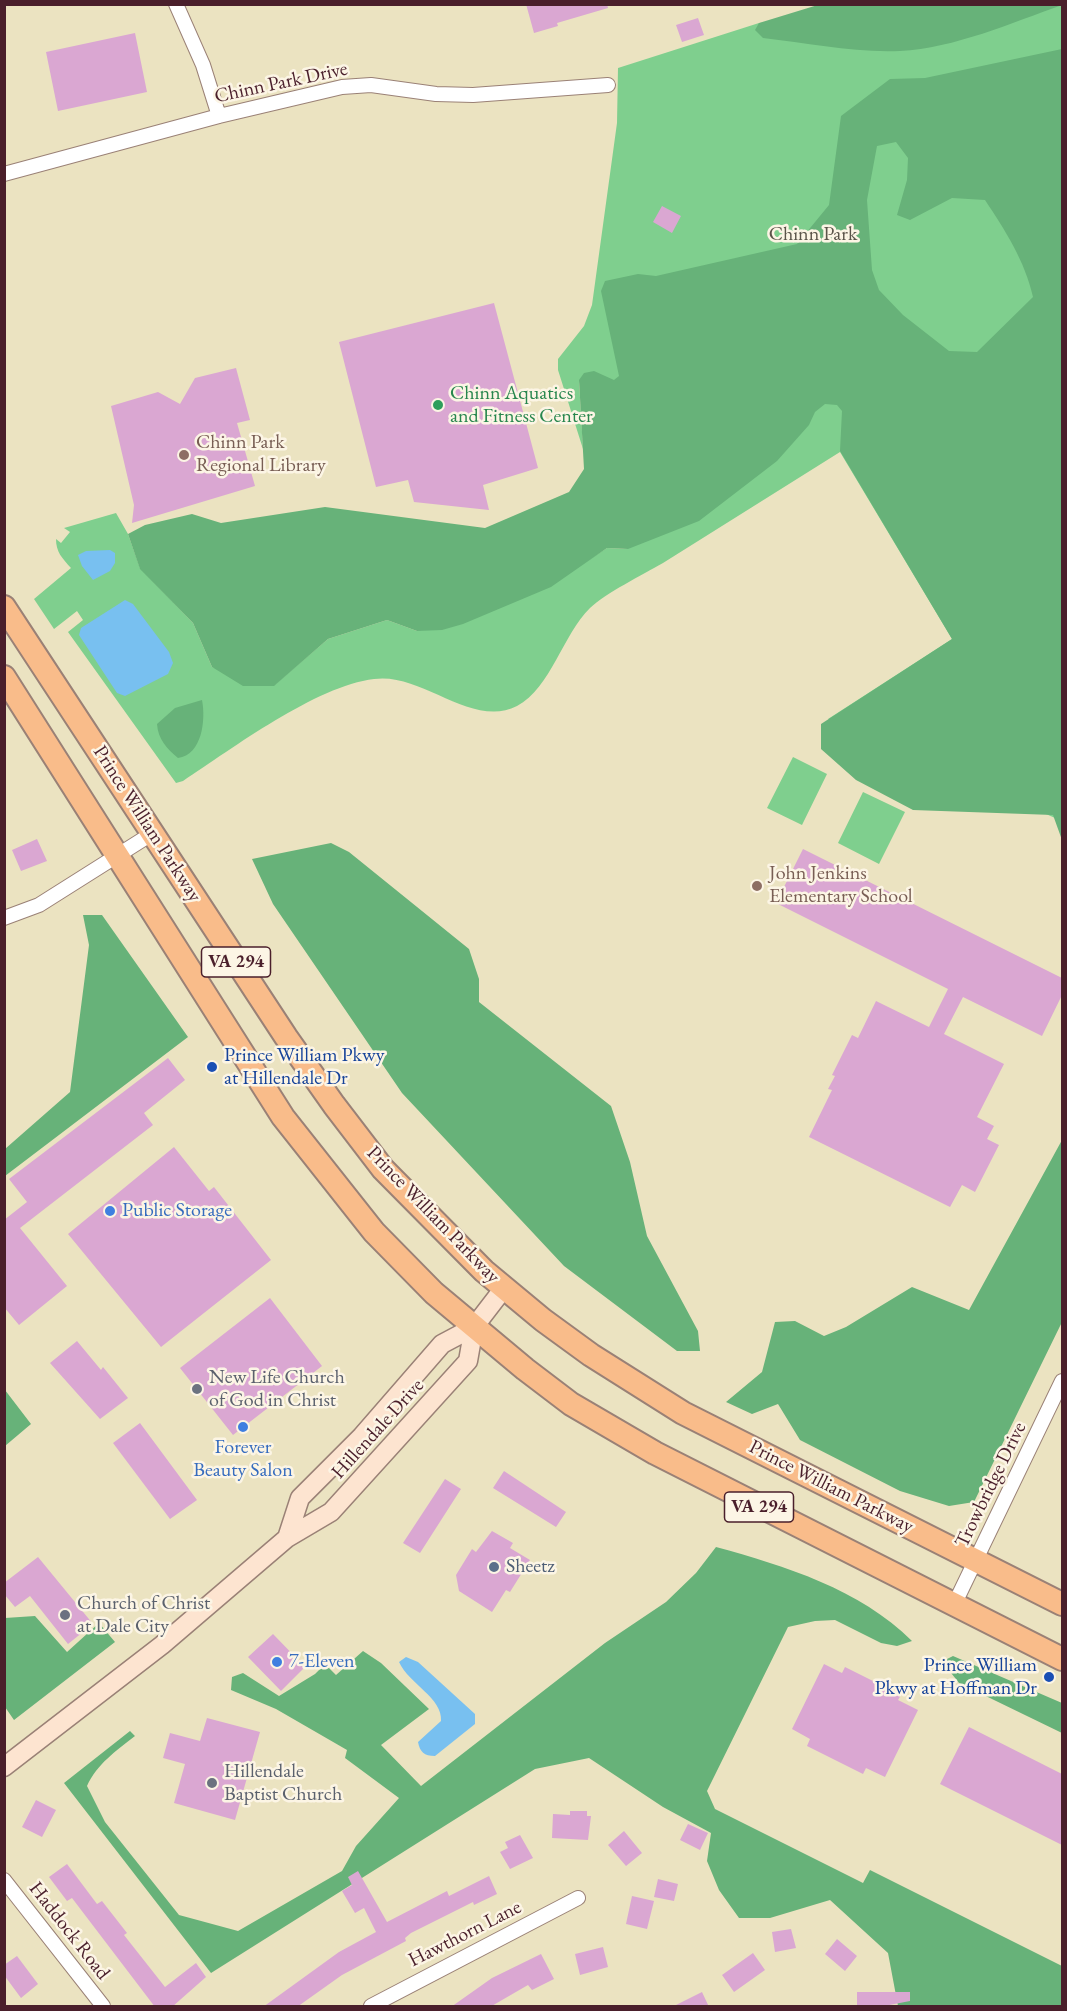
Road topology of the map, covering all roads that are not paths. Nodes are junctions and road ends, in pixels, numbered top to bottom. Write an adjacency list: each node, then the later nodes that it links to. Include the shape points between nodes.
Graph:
1 (176, 4): 3 (street, via 203,65)
2 (608, 85): 3 (street, Chinn Park Drive, via 473,95 371,85 342,87)
3 (219, 116): 4 (street, Chinn Park Drive)
4 (4, 174)
5 (4, 607): 7 (highway, Prince William Parkway / VA 294)
6 (4, 677): 8 (highway, Prince William Parkway / VA 294)
7 (153, 833): 8 (street); 10 (highway, Prince William Parkway / VA 294, via 286,1037 352,1129 383,1169)
8 (119, 854): 9 (street, via 39,905); 11 (highway, Prince William Parkway / VA 294, via 303,1144 374,1232)
9 (4, 918)
10 (504, 1288): 11 (main road, Hillendale Drive); 14 (highway, Prince William Parkway / VA 294, via 591,1354 683,1413)
11 (474, 1327): 13 (main road, Hillendale Drive, via 442,1344 362,1436 300,1498); 13 (main road, Hillendale Drive, via 468,1361 350,1495 323,1518); 16 (highway, Prince William Parkway / VA 294, via 571,1404 655,1453)
12 (1062, 1381): 14 (street, Trowbridge Drive)
13 (286, 1538): 18 (main road, Hillendale Drive, via 174,1636)
14 (976, 1560): 15 (highway, Prince William Parkway / VA 294); 16 (street, Trowbridge Drive)
15 (1062, 1604)
16 (954, 1605): 17 (highway, Prince William Parkway / VA 294)
17 (1062, 1659)
18 (4, 1767)
19 (4, 1880): 21 (street, Haddock Road)
20 (578, 1898): 22 (street, Hawthorn Lane)
21 (103, 2007)
22 (371, 2007)

